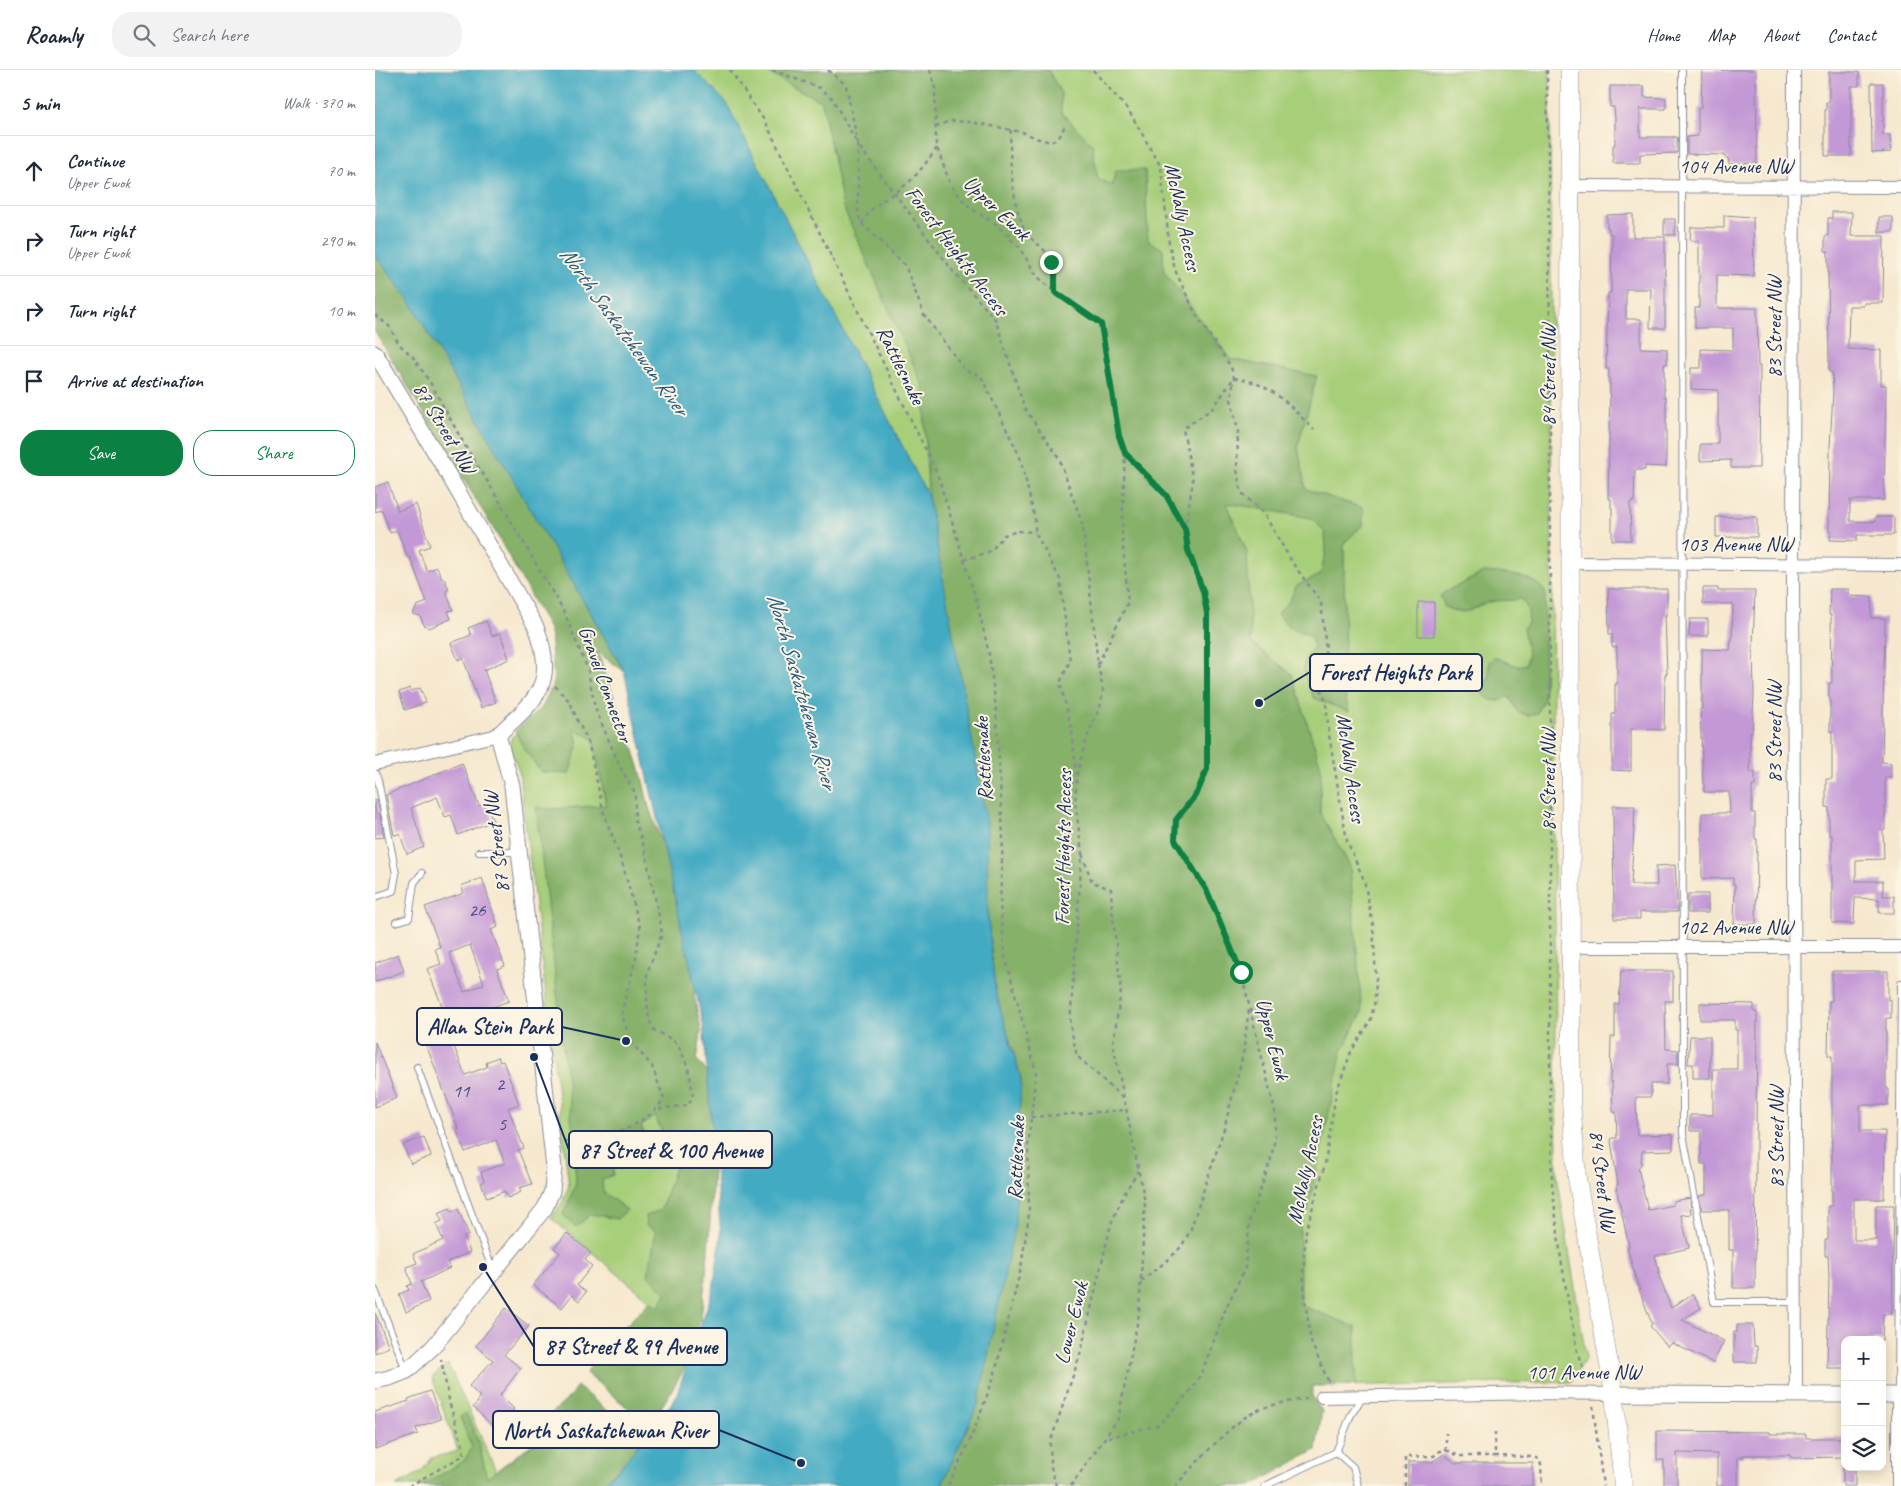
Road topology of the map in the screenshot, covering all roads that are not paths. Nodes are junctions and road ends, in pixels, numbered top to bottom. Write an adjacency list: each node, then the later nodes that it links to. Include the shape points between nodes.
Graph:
1 (1570, 70): 4 (main road, 84 Street NW)
2 (1682, 70): 5 (lane)
3 (1794, 70): 6 (street, 83 Street NW)
4 (1571, 186): 5 (street, 104 Avenue NW); 9 (main road, 84 Street NW)
5 (1682, 186): 6 (street, 104 Avenue NW); 10 (lane)
6 (1794, 186): 7 (street, 104 Avenue NW); 11 (street, 83 Street NW)
7 (1901, 187)
8 (375, 353): 13 (street, 87 Street NW, via 448,474 543,643 540,688 528,706)
9 (1570, 563): 10 (street, 103 Avenue NW); 21 (main road, 84 Street NW)
10 (1682, 564): 11 (street, 103 Avenue NW); 22 (lane)
11 (1793, 564): 12 (street, 103 Avenue NW); 23 (street, 83 Street NW)
12 (1901, 565)
13 (498, 735): 14 (street); 17 (street, 87 Street NW, via 512,786)
14 (375, 764)
15 (375, 773): 19 (lane, via 396,874 393,891)
16 (479, 852): 17 (lane)
17 (519, 852): 26 (street, 87 Street NW)
18 (422, 873): 20 (lane, via 415,883 409,918)
19 (375, 897)
20 (397, 922)
21 (1571, 947): 22 (street, 102 Avenue NW); 34 (main road, 84 Street NW, via 1571,1101 1577,1178)
22 (1683, 947): 23 (street, 102 Avenue NW); 31 (lane, via 1683,1134 1714,1302)
23 (1795, 947): 24 (street, 102 Avenue NW); 31 (street, 83 Street NW)
24 (1901, 947)
25 (1901, 983): 39 (lane)
26 (538, 1024): 27 (lane); 29 (street, 87 Street NW, via 554,1168 552,1191 545,1208)
27 (512, 1026)
28 (417, 1067): 29 (lane)
29 (493, 1272): 32 (street, 87 Street NW, via 433,1347)
30 (375, 1290): 32 (lane)
31 (1797, 1302): 35 (street, 83 Street NW)
32 (407, 1371): 33 (street)
33 (375, 1381)
34 (1613, 1394): 35 (street, 101 Avenue NW); 36 (street, 101 Avenue NW); 44 (main road, 84 Street NW)
35 (1796, 1394): 37 (street, 101 Avenue NW)
36 (1363, 1395): 40 (street, 101 Avenue NW); 41 (lane)
37 (1841, 1395)
38 (1886, 1395): 39 (street)
39 (1900, 1395): 45 (street)
40 (1322, 1397)
41 (1336, 1452): 42 (lane); 43 (lane, via 1353,1467)
42 (1265, 1486)
43 (1358, 1486)
44 (1623, 1486)
45 (1898, 1486)

